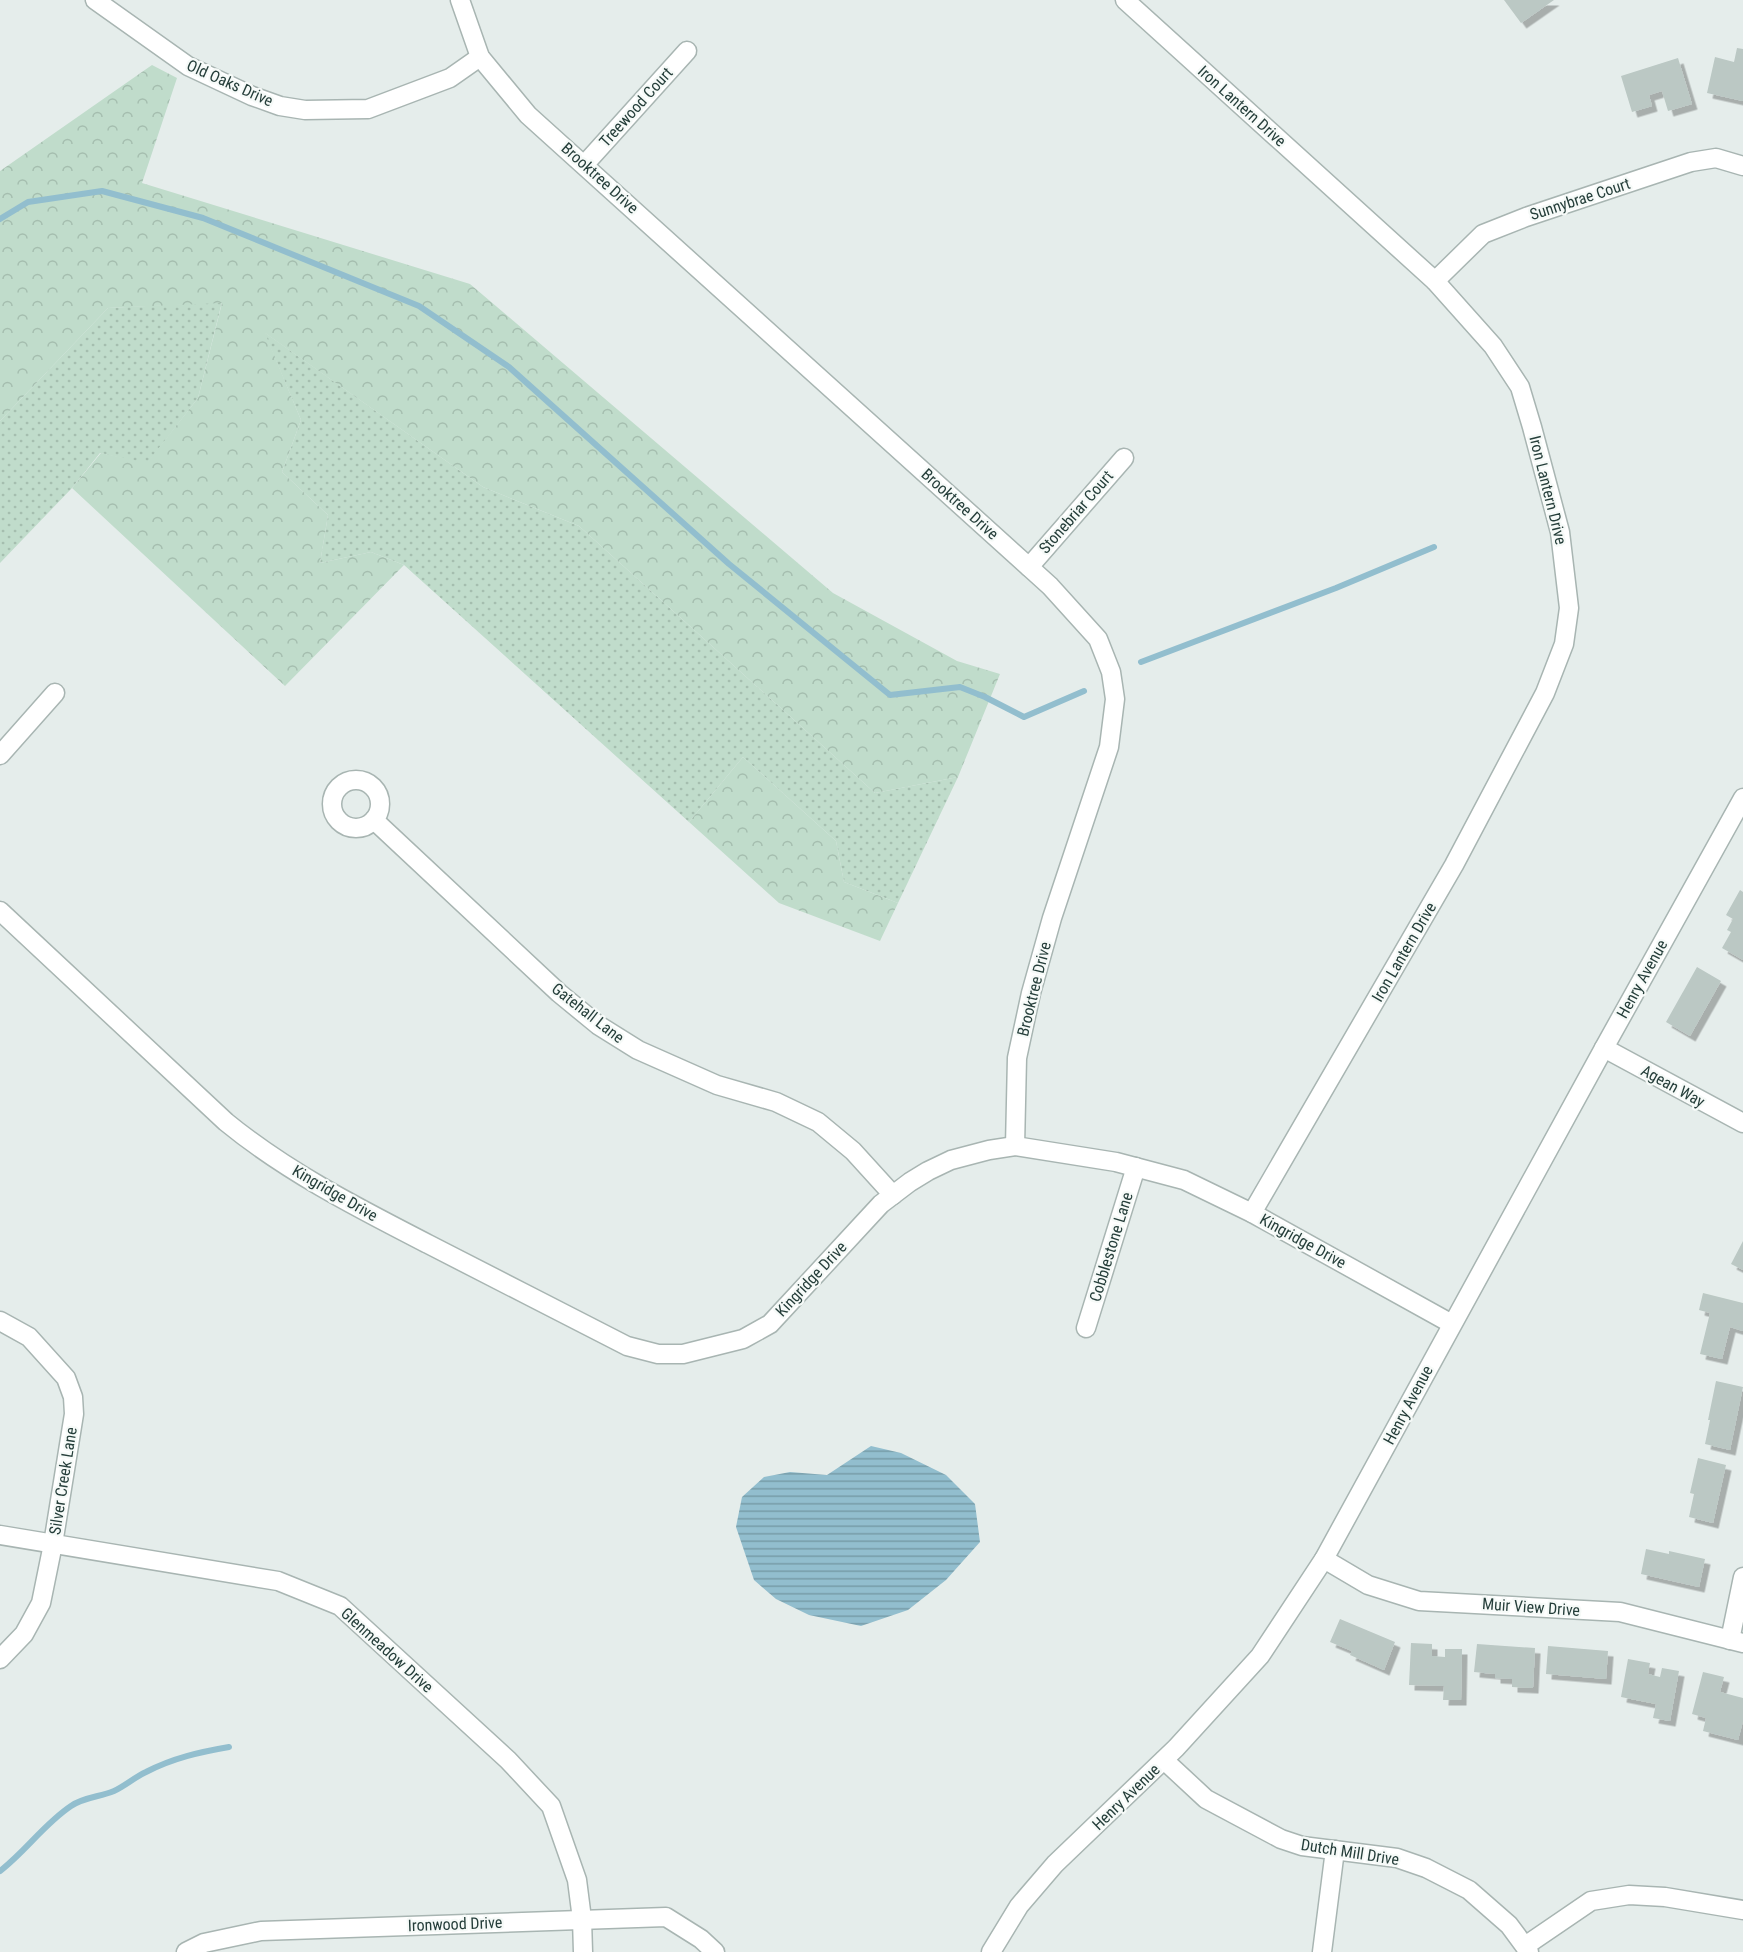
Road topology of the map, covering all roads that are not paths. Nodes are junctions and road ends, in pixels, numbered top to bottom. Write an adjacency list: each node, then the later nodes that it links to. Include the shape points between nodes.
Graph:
1 (95, 0): 5 (street, Old Oaks Drive, via 188,66 252,96 305,110 368,109 450,78)
2 (460, 0): 5 (street, Brooktree Drive)
3 (1125, 0): 8 (street, Iron Lantern Drive)
4 (687, 51): 6 (street, Treewood Court)
5 (480, 57): 6 (street, Brooktree Drive, via 528,115)
6 (585, 164): 10 (street, Brooktree Drive)
7 (1743, 166): 8 (street, Sunnybrae Court, via 1716,158 1691,162 1526,217 1483,234)
8 (1435, 281): 21 (street, Iron Lantern Drive, via 1493,346 1520,387 1560,532 1569,608 1564,644 1545,693 1454,865)
9 (1124, 458): 10 (street, Stonebriar Court)
10 (1029, 567): 18 (street, Brooktree Drive, via 1098,639 1116,699 1109,747 1031,993 1017,1058)
11 (55, 693): 12 (street)
12 (0, 754)
13 (1743, 798): 16 (street, Henry Avenue)
14 (374, 820): 20 (street, Gatehall Lane, via 598,1025 638,1050 717,1086 776,1102 818,1122 853,1151)
15 (0, 911): 20 (street, Kingridge Drive, via 248,1139 359,1209 627,1346 658,1354 683,1354 743,1339 770,1324 880,1204)
16 (1604, 1048): 17 (street, Agean Way); 23 (street, Henry Avenue)
17 (1743, 1124)
18 (1014, 1146): 19 (street, Kingridge Drive); 20 (street, Kingridge Drive, via 951,1161 928,1171)
19 (1136, 1167): 21 (street, Kingridge Drive, via 1184,1180); 24 (street, Cobblestone Lane)
20 (893, 1195)
21 (1252, 1213): 23 (street, Kingridge Drive)
22 (0, 1321): 26 (street, Silver Creek Lane, via 29,1337 66,1378 73,1397 74,1414)
23 (1452, 1324): 27 (street, Henry Avenue)
24 (1086, 1328)
25 (0, 1535): 26 (street, Glenmeadow Drive)
26 (53, 1544): 30 (street, Silver Creek Lane, via 41,1603 24,1634); 34 (street, Glenmeadow Drive, via 278,1581 340,1606 508,1760 551,1806 578,1880)
27 (1324, 1559): 29 (street, Muir View Drive, via 1368,1585 1419,1601 1620,1612); 31 (street, Henry Avenue, via 1260,1656)
28 (1743, 1577): 29 (street)
29 (1736, 1642)
30 (0, 1659)
31 (1164, 1760): 32 (street, Dutch Mill Drive, via 1206,1799 1224,1809 1281,1839); 39 (street, Henry Avenue, via 1055,1864 1019,1906)
32 (1335, 1850): 35 (street, Dutch Mill Drive, via 1397,1858 1426,1868 1468,1890 1509,1925); 40 (street)
33 (1743, 1910): 35 (street, via 1665,1897 1629,1895 1591,1901)
34 (582, 1919): 36 (street, Ironwood Drive, via 261,1931 204,1943); 37 (street, Glenmeadow Drive); 38 (street, Ironwood Drive, via 666,1917)
35 (1527, 1949)
36 (186, 1952)
37 (583, 1952)
38 (715, 1952)
39 (991, 1952)
40 (1322, 1952)

